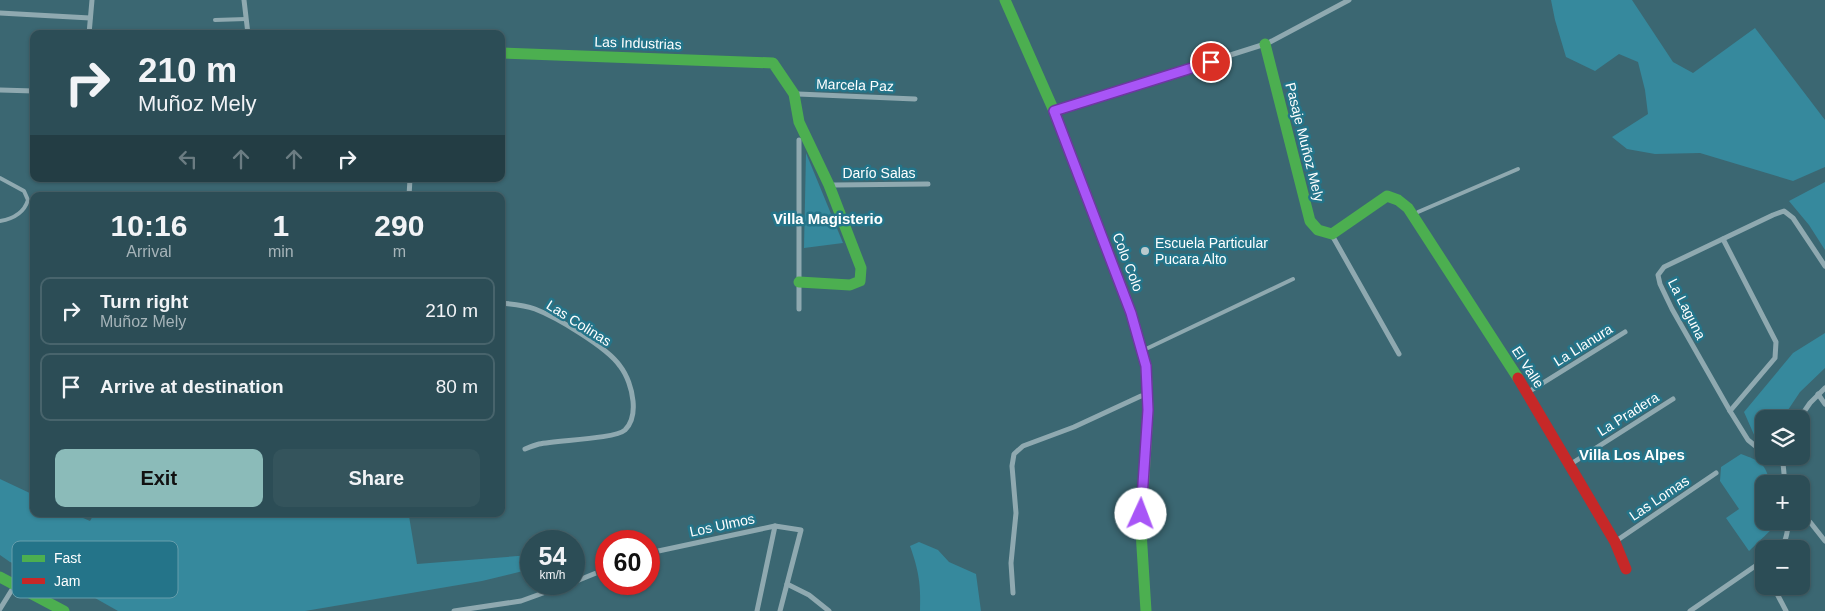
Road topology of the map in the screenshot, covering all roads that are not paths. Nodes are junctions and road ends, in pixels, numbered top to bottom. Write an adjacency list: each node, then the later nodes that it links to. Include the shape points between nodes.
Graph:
1 (92, 0): 6 (street)
2 (244, 0): 7 (street)
3 (1005, 0): 17 (street, Colo Colo)
4 (1349, 0): 11 (street)
5 (0, 13): 6 (street)
6 (90, 18): 9 (street)
7 (246, 18): 8 (lane); 10 (street)
8 (215, 20)
9 (89, 30)
10 (248, 30)
11 (1265, 44): 17 (street); 25 (street, Pasaje Muñoz Mely, via 1310,221 1318,230)
12 (505, 53): 15 (street, Las Industrias, via 773,63)
13 (0, 90): 14 (street)
14 (30, 91)
15 (794, 94): 16 (street, Marcela Paz); 18 (street)
16 (915, 99)
17 (1054, 111): 33 (street, Colo Colo, via 1131,313)
18 (799, 122): 22 (street); 29 (street)
19 (1518, 169): 23 (lane)
20 (0, 178): 24 (lane, via 24,191 28,200 16,216)
21 (928, 184): 22 (street, Darío Salas)
22 (829, 185): 29 (street, via 860,268 860,281 850,285)
23 (1412, 215): 25 (street, El Valle, via 1402,203 1387,196); 36 (street, El Valle)
24 (0, 220)
25 (1332, 234): 34 (street)
26 (1723, 240): 27 (street, La Laguna, via 1784,211 1796,222); 42 (street, via 1776,342 1776,358); 42 (street, La Laguna, via 1664,267 1658,275 1672,309)
27 (1825, 266)
28 (1293, 279): 33 (lane)
29 (799, 282): 31 (street)
30 (505, 303): 44 (street, Las Colinas, via 537,310 587,338 620,365 634,411 625,430 612,435 538,444)
31 (799, 309)
32 (1625, 332): 36 (street, La Llanura)
33 (1142, 352): 37 (street, Colo Colo)
34 (1399, 354)
35 (1825, 388): 38 (street)
36 (1527, 392): 45 (street, El Valle)
37 (1148, 393): 58 (street, via 1023,446 1014,454); 68 (street, Colo Colo, via 1141,522)
38 (1818, 394): 40 (street); 41 (street)
39 (1673, 398): 45 (street, La Pradera)
40 (1825, 404)
41 (1805, 410)
42 (1730, 411): 43 (street, La Laguna)
43 (1755, 446)
44 (525, 449)
45 (1569, 464): 50 (street, El Valle)
46 (1716, 473): 50 (street, Las Lomas)
47 (1810, 522): 49 (street)
48 (775, 526): 51 (street, Los Ulmos); 56 (street, Los Ulmos, via 801,530); 65 (street)
49 (1825, 541)
50 (1615, 542): 53 (street, El Valle)
51 (660, 551)
52 (1755, 566): 69 (street)
53 (1626, 568)
54 (0, 577): 55 (street)
55 (12, 583)
56 (787, 584): 66 (street); 67 (street, via 809,595)
57 (12, 590): 62 (street)
58 (1013, 593)
59 (538, 595): 64 (street, via 521,601)
60 (1778, 595): 70 (street)
61 (40, 598): 63 (street)
62 (0, 609)
63 (64, 611)
64 (454, 611)
65 (757, 611)
66 (780, 611)
67 (829, 611)
68 (1146, 611)
69 (1690, 611)
70 (1786, 611)

